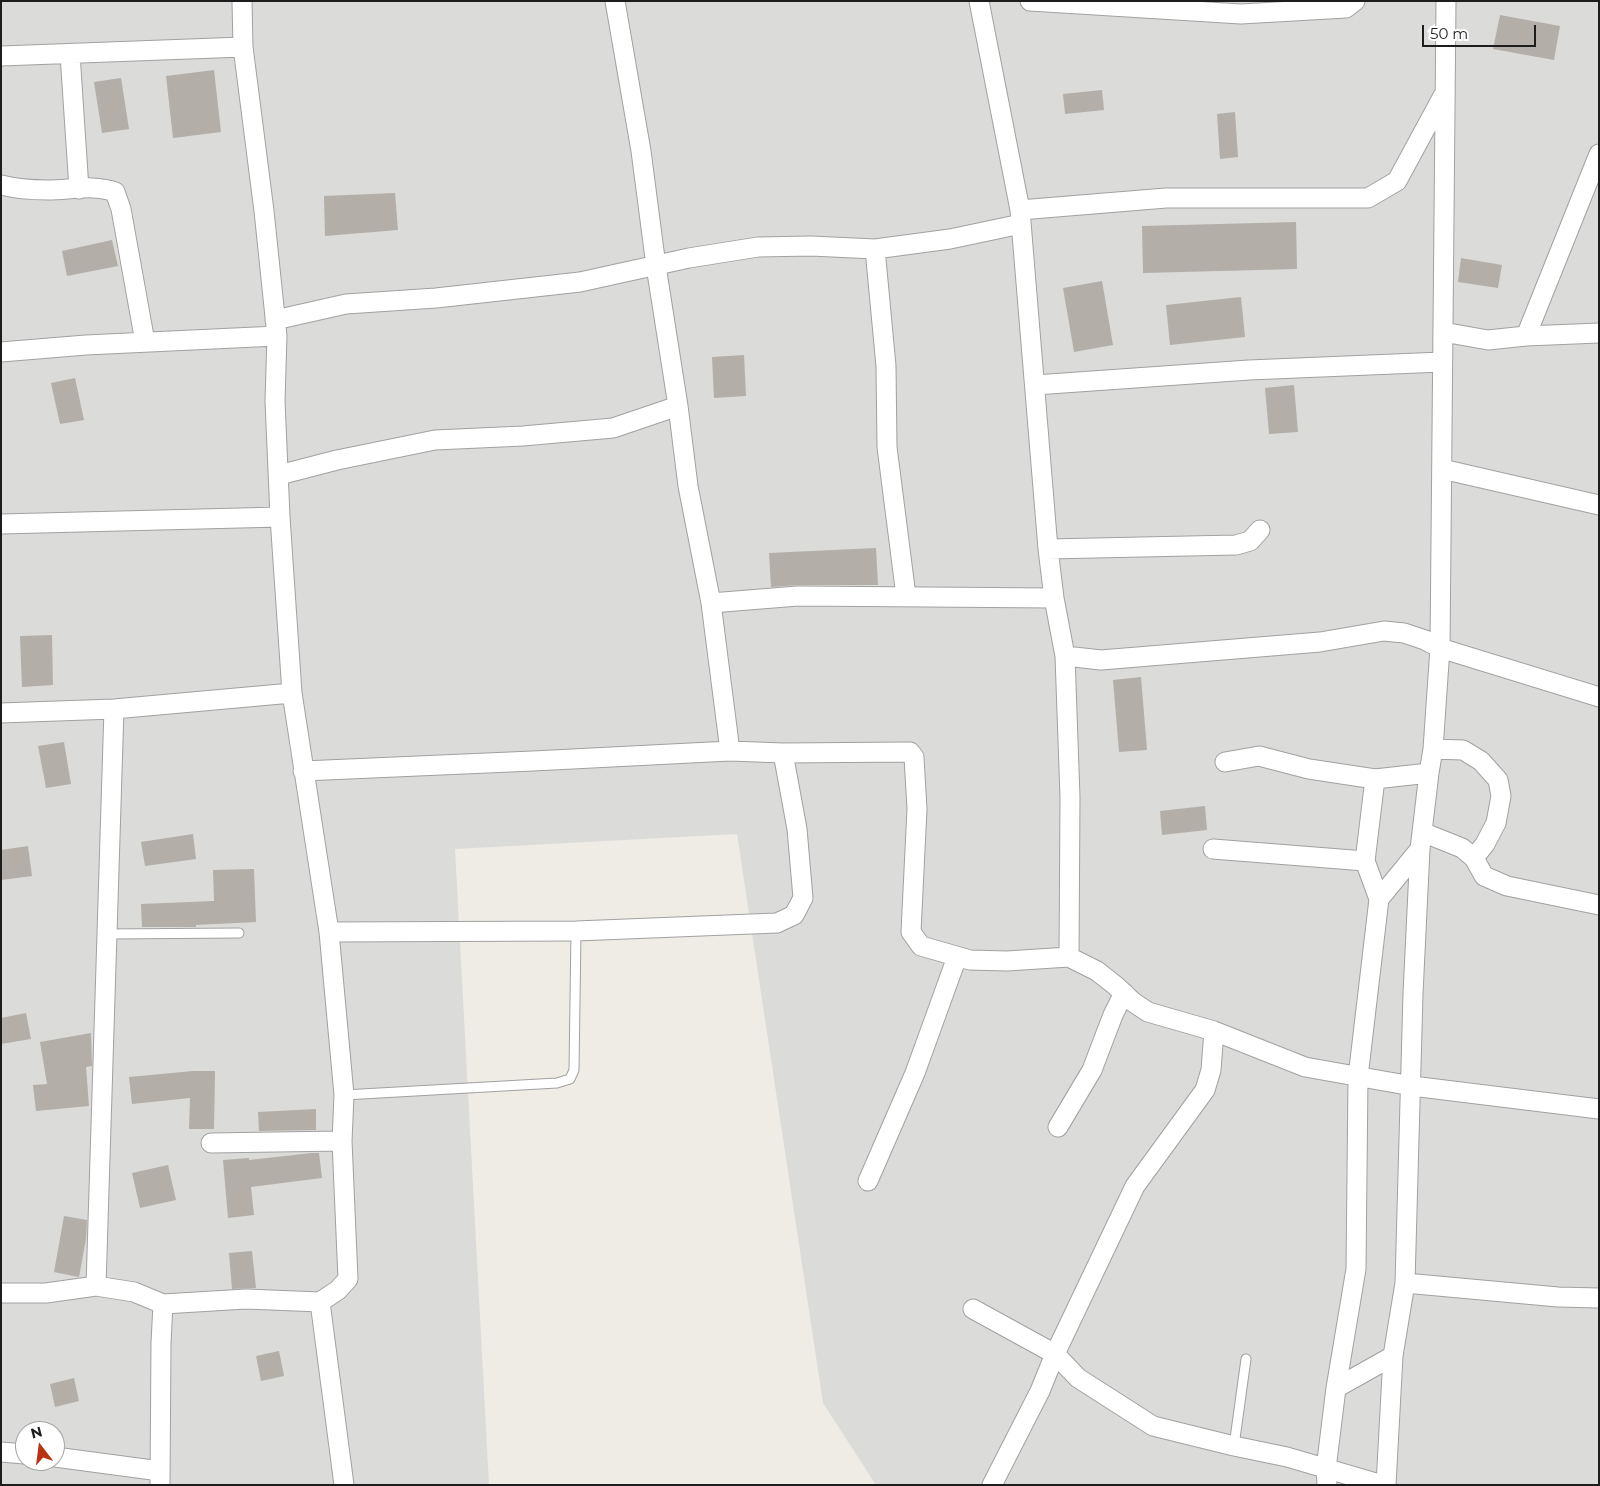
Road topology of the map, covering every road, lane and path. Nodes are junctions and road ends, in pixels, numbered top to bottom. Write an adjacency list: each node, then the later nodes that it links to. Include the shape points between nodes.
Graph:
1 (242, 1): 7 (street)
2 (615, 1): 16 (street, via 641,151)
3 (979, 1): 14 (street)
4 (1030, 1): 5 (street, via 1241,14 1346,8)
5 (1355, 1)
6 (1446, 1): 10 (street)
7 (243, 47): 8 (street); 17 (street)
8 (70, 54): 9 (street); 13 (street)
9 (1, 56)
10 (1444, 94): 14 (street, via 1397,181 1368,198 1166,198); 18 (street)
11 (1599, 154): 20 (street)
12 (1, 185): 13 (street, via 46,190)
13 (79, 189): 21 (street, via 103,188 115,192)
14 (1020, 217): 15 (street, via 950,239); 24 (street)
15 (875, 249): 16 (street, via 758,247); 33 (street, via 886,366 887,446)
16 (656, 266): 17 (street, via 580,282 346,304); 25 (street)
17 (276, 328): 21 (street); 27 (street)
18 (1443, 332): 20 (street, via 1488,340); 23 (street)
19 (1599, 333): 20 (street)
20 (1526, 336)
21 (145, 342): 22 (street)
22 (1, 352)
23 (1442, 362): 24 (street, via 1249,370); 26 (street)
24 (1035, 385): 32 (street)
25 (678, 406): 27 (street, via 613,428 435,440); 35 (street, via 688,486)
26 (1442, 469): 28 (street); 36 (street)
27 (279, 475): 29 (street)
28 (1599, 506)
29 (280, 516): 30 (street); 38 (street)
30 (1, 524)
31 (1260, 530): 32 (street, via 1250,541 1236,545)
32 (1048, 549): 34 (street)
33 (906, 596): 34 (street); 35 (street, via 798,596)
34 (1054, 598): 37 (street)
35 (711, 603): 43 (street)
36 (1440, 648): 37 (street, via 1404,633 1384,631 1320,642 1101,660); 39 (street); 42 (street)
37 (1065, 656): 60 (street, via 1070,797)
38 (292, 693): 40 (street); 46 (street)
39 (1599, 697)
40 (114, 709): 41 (street); 58 (street)
41 (1, 713)
42 (1433, 749): 47 (street); 51 (street, via 1463,750 1481,762 1498,780 1501,796 1496,823)
43 (730, 751): 44 (street); 46 (street)
44 (783, 753): 56 (street, via 797,828 803,898 794,915 777,923); 59 (street, via 913,754 917,809 911,932 921,946)
45 (1225, 762): 48 (street, via 1259,756 1309,769)
46 (303, 771): 55 (street)
47 (1429, 773): 48 (street); 49 (street)
48 (1375, 779): 52 (street)
49 (1421, 840): 51 (street, via 1462,848); 53 (street); 64 (street)
50 (1213, 849): 52 (street)
51 (1474, 858): 54 (street, via 1484,876 1507,886)
52 (1365, 861): 53 (street)
53 (1379, 899): 63 (street)
54 (1599, 905)
55 (329, 932): 56 (street); 65 (street)
56 (576, 932): 65 (lane, via 574,1070 570,1079 557,1083)
57 (239, 933): 58 (lane)
58 (108, 934): 72 (street)
59 (956, 957): 60 (street, via 1007,962); 70 (street, via 915,1073)
60 (1069, 957): 61 (street, via 1097,971)
61 (1124, 993): 62 (street, via 1148,1012); 67 (street, via 1092,1070)
62 (1214, 1030): 63 (street, via 1306,1067); 78 (street, via 1211,1070 1205,1090 1135,1186)
63 (1358, 1076): 64 (street); 81 (street, via 1356,1269)
64 (1412, 1086): 66 (street); 71 (street)
65 (344, 1095): 68 (street)
66 (1599, 1109)
67 (1058, 1127)
68 (342, 1141): 69 (street); 75 (street, via 348,1279)
69 (211, 1143)
70 (868, 1181)
71 (1405, 1283): 74 (street); 79 (street)
72 (96, 1286): 73 (street, via 46,1293); 76 (street, via 134,1292)
73 (1, 1293)
74 (1599, 1298)
75 (320, 1302): 76 (street, via 246,1299); 88 (street)
76 (163, 1304): 87 (street)
77 (973, 1309): 78 (street)
78 (1055, 1354): 82 (street, via 1078,1378 1153,1426); 89 (street, via 1040,1391)
79 (1392, 1356): 81 (street); 90 (street)
80 (1246, 1359): 82 (lane)
81 (1336, 1388): 86 (street)
82 (1234, 1446): 86 (street, via 1287,1457)
83 (1, 1452): 84 (street)
84 (15, 1453)
85 (65, 1459): 87 (street)
86 (1327, 1477): 90 (street)
87 (160, 1478)
88 (344, 1485)
89 (992, 1485)
90 (1384, 1485)

